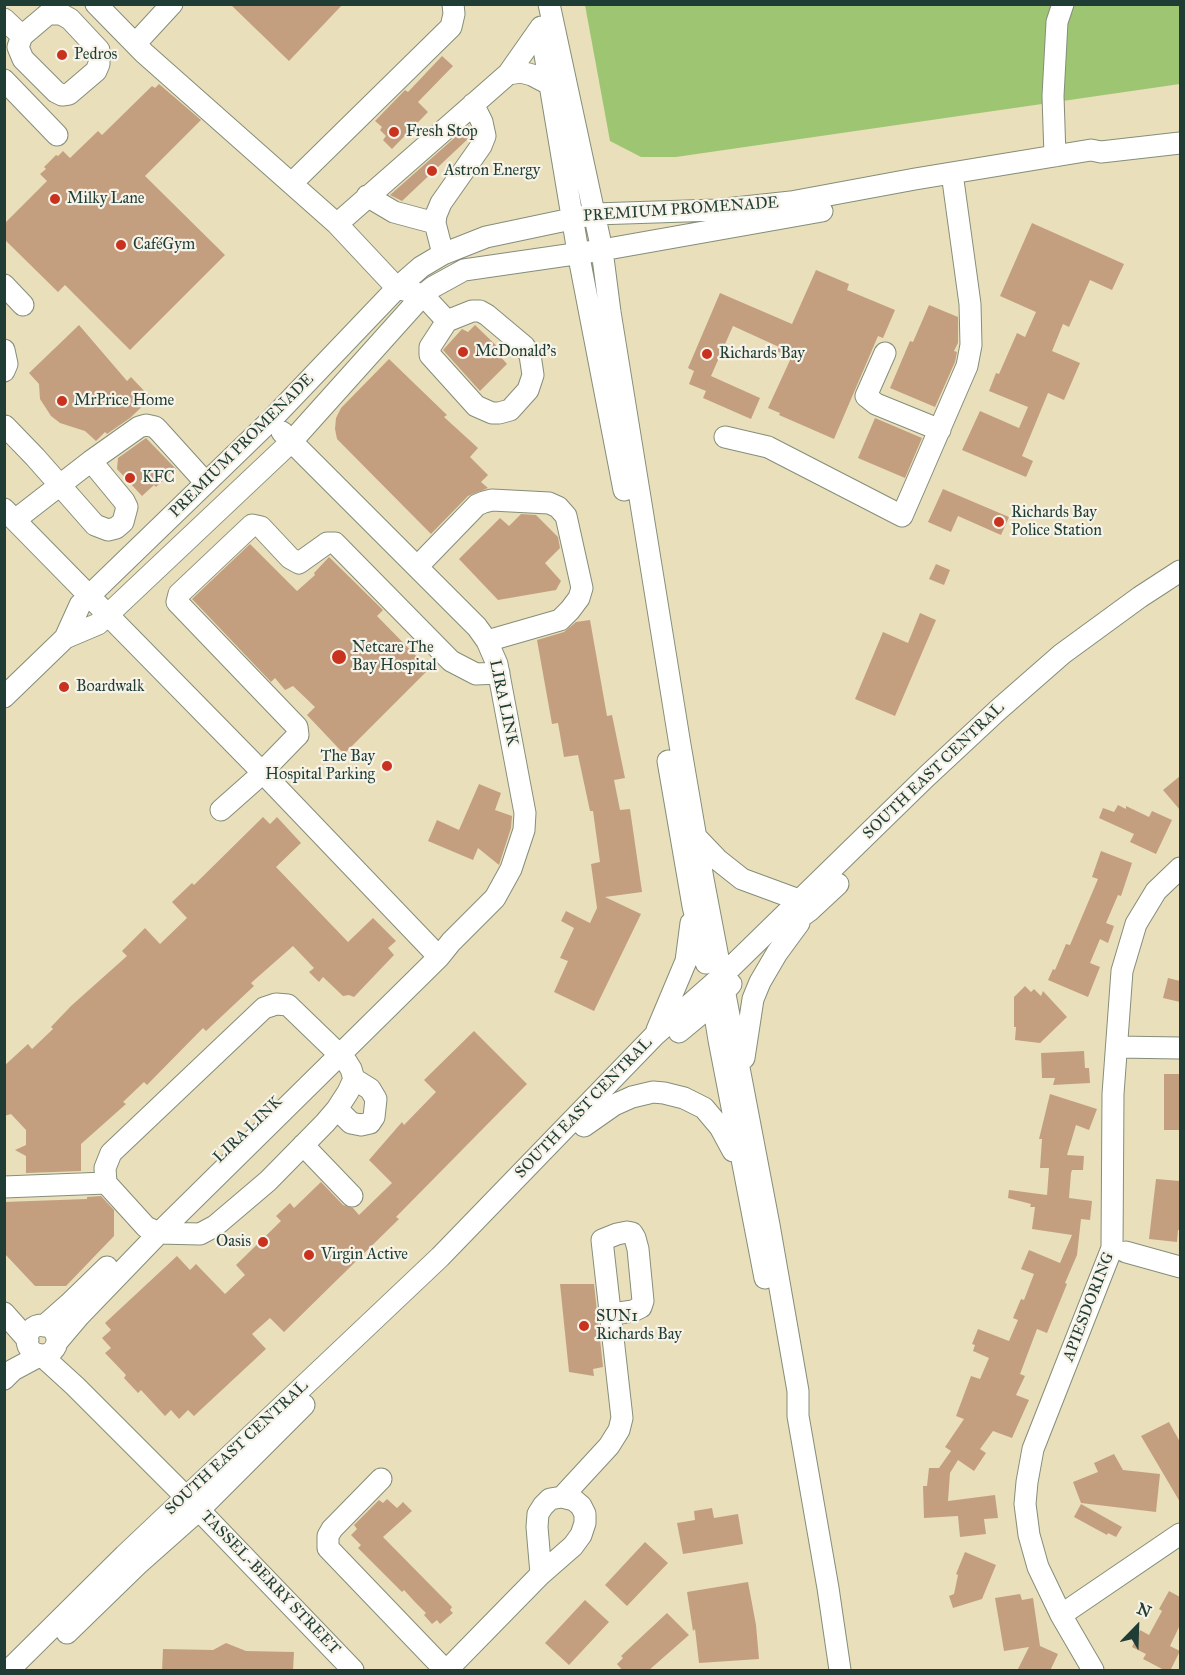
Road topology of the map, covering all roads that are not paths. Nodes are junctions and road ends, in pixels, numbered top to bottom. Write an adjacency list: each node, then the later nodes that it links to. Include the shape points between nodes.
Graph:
1 (96, 4): 10 (street)
2 (172, 4): 10 (street)
3 (453, 4): 20 (street, via 451,27)
4 (537, 4): 8 (street)
5 (549, 4): 22 (street)
6 (1063, 4): 18 (street, via 1056,32)
7 (4, 19): 9 (street)
8 (541, 27): 11 (street); 13 (street)
9 (22, 36)
10 (136, 43): 20 (street)
11 (508, 74): 13 (street, via 521,72); 14 (street)
12 (4, 80): 15 (street)
13 (551, 85): 23 (street)
14 (473, 104): 21 (street); 25 (street, via 485,136 441,204)
15 (57, 135)
16 (1180, 143): 17 (street, PREMIUM PROMENADE)
17 (1101, 152): 18 (street, PREMIUM PROMENADE); 19 (street, PREMIUM PROMENADE, via 1092,157)
18 (1055, 156): 19 (street, PREMIUM PROMENADE)
19 (952, 179): 22 (street, PREMIUM PROMENADE, via 727,209); 26 (street, PREMIUM PROMENADE, via 828,210); 39 (street, via 970,304 971,345 967,366)
20 (292, 183): 24 (street)
21 (367, 196): 24 (street); 25 (street, via 394,212)
22 (595, 214): 23 (street, PREMIUM PROMENADE); 26 (street)
23 (573, 218): 27 (street); 28 (street, PREMIUM PROMENADE, via 486,237)
24 (337, 224): 30 (street)
25 (435, 224): 28 (street)
26 (602, 250): 27 (street, PREMIUM PROMENADE); 57 (street)
27 (578, 252): 31 (street, PREMIUM PROMENADE, via 464,270); 60 (street, via 650,636)
28 (443, 255): 30 (street, PREMIUM PROMENADE, via 421,267)
29 (4, 285): 32 (street)
30 (397, 288): 31 (street); 37 (street, PREMIUM PROMENADE)
31 (423, 295): 33 (street); 41 (street, PREMIUM PROMENADE)
32 (23, 305)
33 (447, 321): 33 (street, via 430,346 430,355 477,406 492,413 510,410 528,390 533,375 530,355 524,346 480,311)
34 (4, 350): 36 (street)
35 (885, 353): 39 (street, via 866,396 876,404)
36 (4, 371)
37 (270, 421): 41 (street, LIRA LINK); 43 (street, PREMIUM PROMENADE)
38 (5, 426): 44 (street)
39 (940, 430): 40 (street, via 902,516 768,447)
40 (725, 437)
41 (292, 441): 46 (street, LIRA LINK); 50 (street, PREMIUM PROMENADE)
42 (92, 461): 43 (street, via 140,427 150,426); 44 (street); 44 (street, via 127,507 123,522 116,528 108,530 95,525)
43 (206, 483): 49 (street, PREMIUM PROMENADE)
44 (59, 486): 45 (street)
45 (8, 518): 49 (street)
46 (417, 567): 52 (street, LIRA LINK); 52 (street, via 484,502 549,503 558,507 566,516 582,588 579,598 560,620)
47 (1180, 571): 59 (street, SOUTH EAST CENTRAL, via 1062,654 998,710)
48 (1180, 584): 59 (street, SOUTH EAST CENTRAL, via 1068,664 1004,717)
49 (85, 601): 50 (street); 51 (street)
50 (103, 620): 51 (street); 55 (street)
51 (65, 638): 54 (street)
52 (487, 641): 53 (street, LIRA LINK)
53 (498, 673): 55 (street, via 476,674 451,661 335,543 327,543 299,563 261,527 252,525 179,594 177,602 297,727 298,735); 61 (street, LIRA LINK, via 525,813 524,830 511,869 495,898)
54 (4, 697)
55 (259, 776): 56 (street); 61 (street); 61 (street, via 398,930)
56 (221, 810)
57 (695, 836): 59 (street, via 742,879); 62 (street)
58 (1180, 868): 64 (street, APIESDORING, via 1156,891 1136,924 1122,971)
59 (804, 905): 62 (street, SOUTH EAST CENTRAL, via 782,931); 67 (street, via 753,999)
60 (693, 906): 62 (street); 63 (street, via 686,961)
61 (435, 954): 66 (street, LIRA LINK)
62 (718, 989): 63 (street, SOUTH EAST CENTRAL); 67 (street); 70 (street, SOUTH EAST CENTRAL); 72 (street, via 718,1040)
63 (654, 1036): 86 (street, SOUTH EAST CENTRAL)
64 (1117, 1047): 65 (street); 89 (street, APIESDORING, via 1112,1248 1033,1449 1027,1482 1029,1535 1038,1567)
65 (1180, 1048)
66 (336, 1053): 68 (street, via 351,1069); 73 (street, via 288,1005 264,1008 111,1153 105,1168); 76 (street, LIRA LINK)
67 (741, 1074): 83 (street, via 796,1380)
68 (354, 1079): 69 (street); 69 (street, via 370,1089 376,1099 374,1117 370,1123 351,1123)
69 (337, 1109): 71 (street)
70 (584, 1126): 72 (street, via 632,1097 653,1092 674,1095 711,1115); 86 (street, SOUTH EAST CENTRAL)
71 (303, 1145): 75 (street); 76 (street, via 215,1226 200,1234)
72 (743, 1170): 83 (street, via 789,1393)
73 (106, 1183): 74 (street); 76 (street)
74 (4, 1187)
75 (352, 1196)
76 (153, 1230): 81 (street, LIRA LINK)
77 (1126, 1252): 78 (street)
78 (1180, 1267)
79 (5, 1314): 81 (street)
80 (612, 1314): 85 (street, via 620,1430)
81 (42, 1339): 82 (street, LIRA LINK); 86 (street, via 75,1386)
82 (9, 1375)
83 (798, 1416): 94 (street)
84 (381, 1479): 93 (street, via 332,1529 328,1548)
85 (562, 1497): 88 (street, via 550,1499 538,1515); 88 (street, via 580,1506 585,1514 584,1529 573,1546)
86 (192, 1504): 90 (street, TASSEL-BERRY STREET); 91 (street, SOUTH EAST CENTRAL); 92 (street, SOUTH EAST CENTRAL, via 137,1565)
87 (1180, 1534): 89 (street)
88 (541, 1574): 93 (street)
89 (1061, 1616): 95 (street, APIESDORING)
90 (342, 1667)
91 (9, 1671)
92 (26, 1671)
93 (446, 1671)
94 (840, 1671)
95 (1093, 1671)

